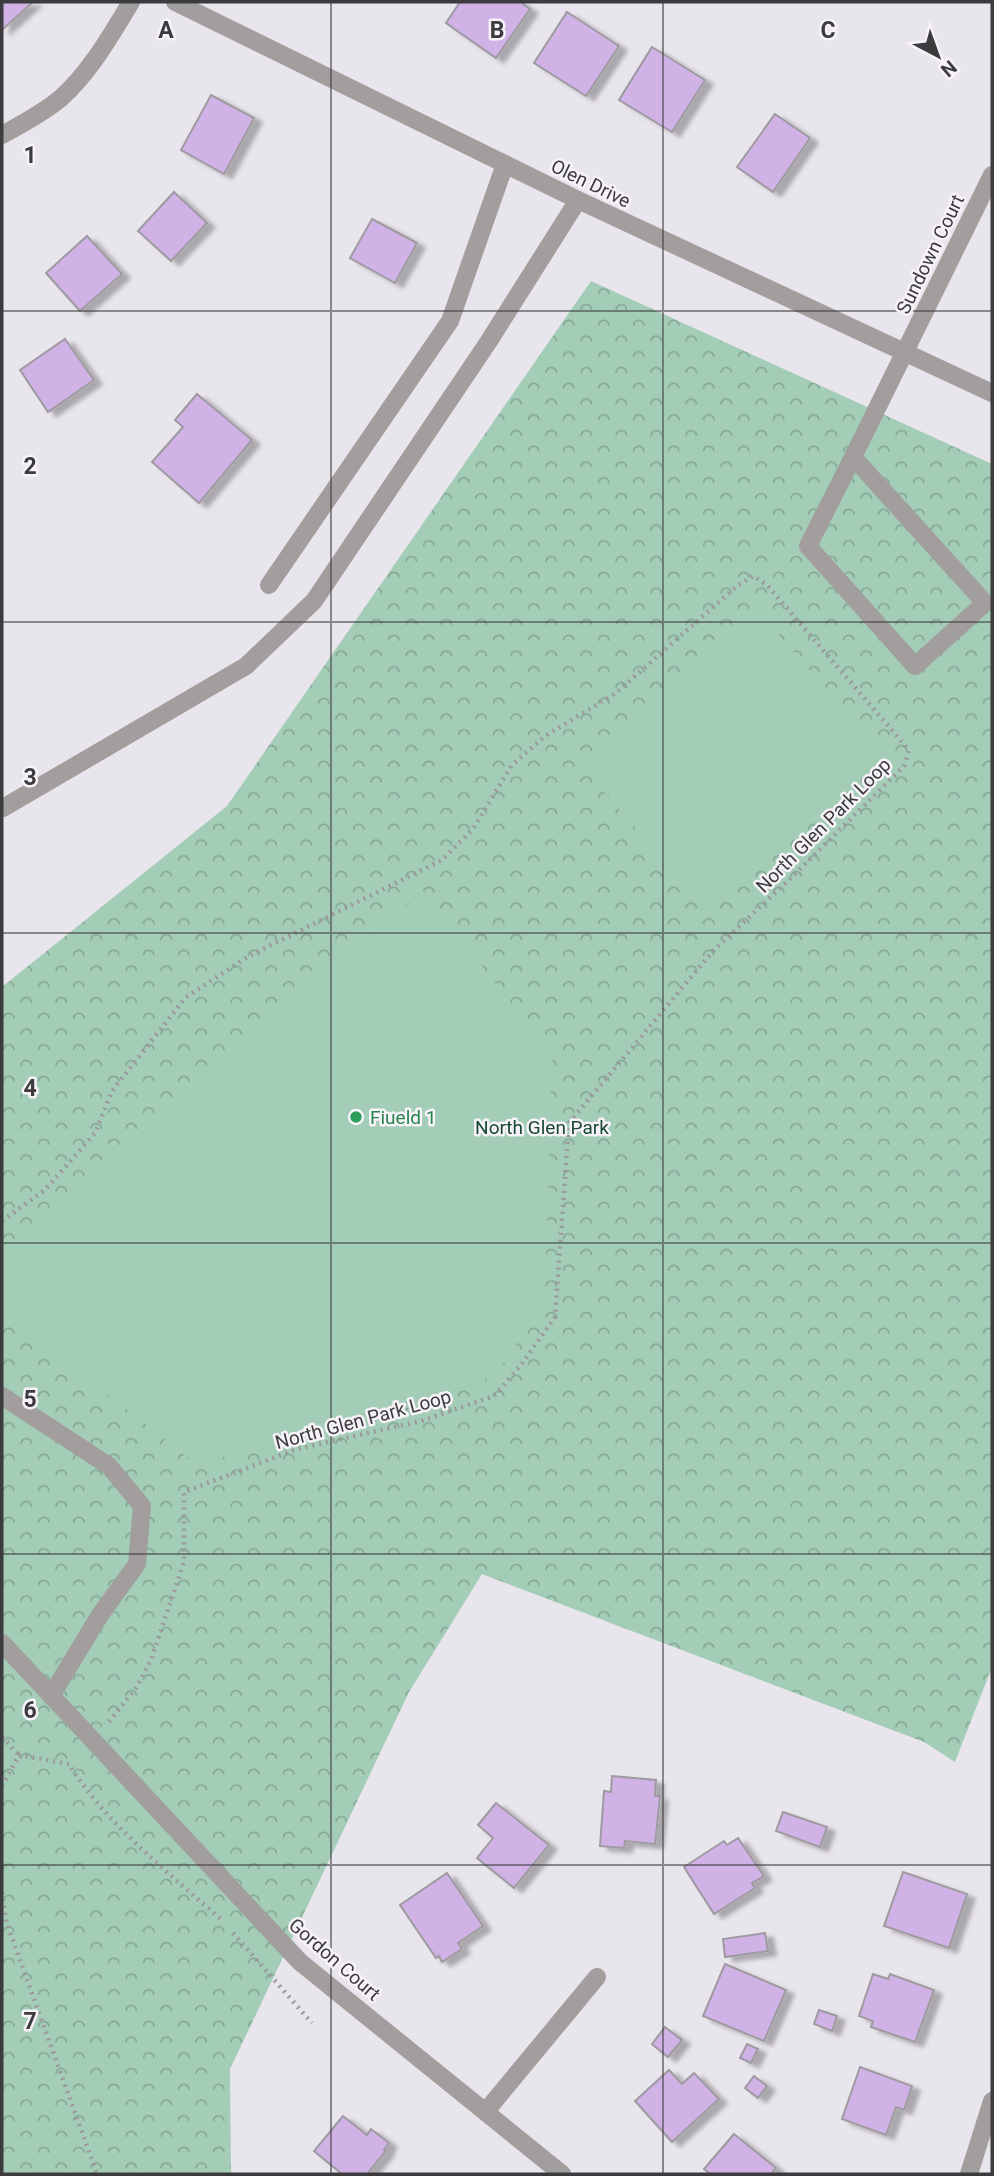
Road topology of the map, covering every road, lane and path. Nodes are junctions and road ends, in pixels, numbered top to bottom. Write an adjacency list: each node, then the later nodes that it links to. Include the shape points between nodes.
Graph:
1 (131, 2): 3 (street, via 90,66 62,97)
2 (175, 2): 4 (street, Olen Drive)
3 (2, 135)
4 (505, 164): 6 (street, Olen Drive); 10 (street, via 450,321)
5 (992, 174): 7 (street, Sundown Court)
6 (578, 200): 7 (street, Olen Drive); 11 (street, via 314,601 246,666)
7 (906, 352): 8 (street, Olen Drive); 9 (street, Sundown Court)
8 (992, 393)
9 (853, 457): 9 (street, Sundown Court, via 985,603 915,666 808,546)
10 (269, 585)
11 (3, 808)
12 (2, 1221): 17 (path, North Glen Park Loop, via 44,1190 95,1133 112,1091 186,997 249,956 442,860 473,829 512,765 545,736 616,693 753,576 766,585 909,750 904,766 713,951 569,1123 555,1317 522,1365 494,1396 421,1421 297,1449 184,1492 184,1562 151,1660 136,1688)
13 (2, 1396): 15 (street, via 108,1466 142,1506 137,1564)
14 (2, 1643): 15 (street, Gordon Court)
15 (51, 1696): 17 (street, Gordon Court)
16 (2, 1737): 18 (path)
17 (93, 1740): 19 (path, North Glen Park Loop); 25 (street, Gordon Court, via 300,1962)
18 (19, 1755): 19 (path); 20 (path)
19 (69, 1764): 23 (path, via 84,1789 161,1867 223,1921)
20 (2, 1786)
21 (2, 1892): 26 (path, via 6,1924)
22 (597, 1977): 25 (street)
23 (312, 2023)
24 (992, 2101): 28 (street)
25 (486, 2111): 27 (street, Gordon Court)
26 (97, 2174)
27 (562, 2174)
28 (969, 2174)

